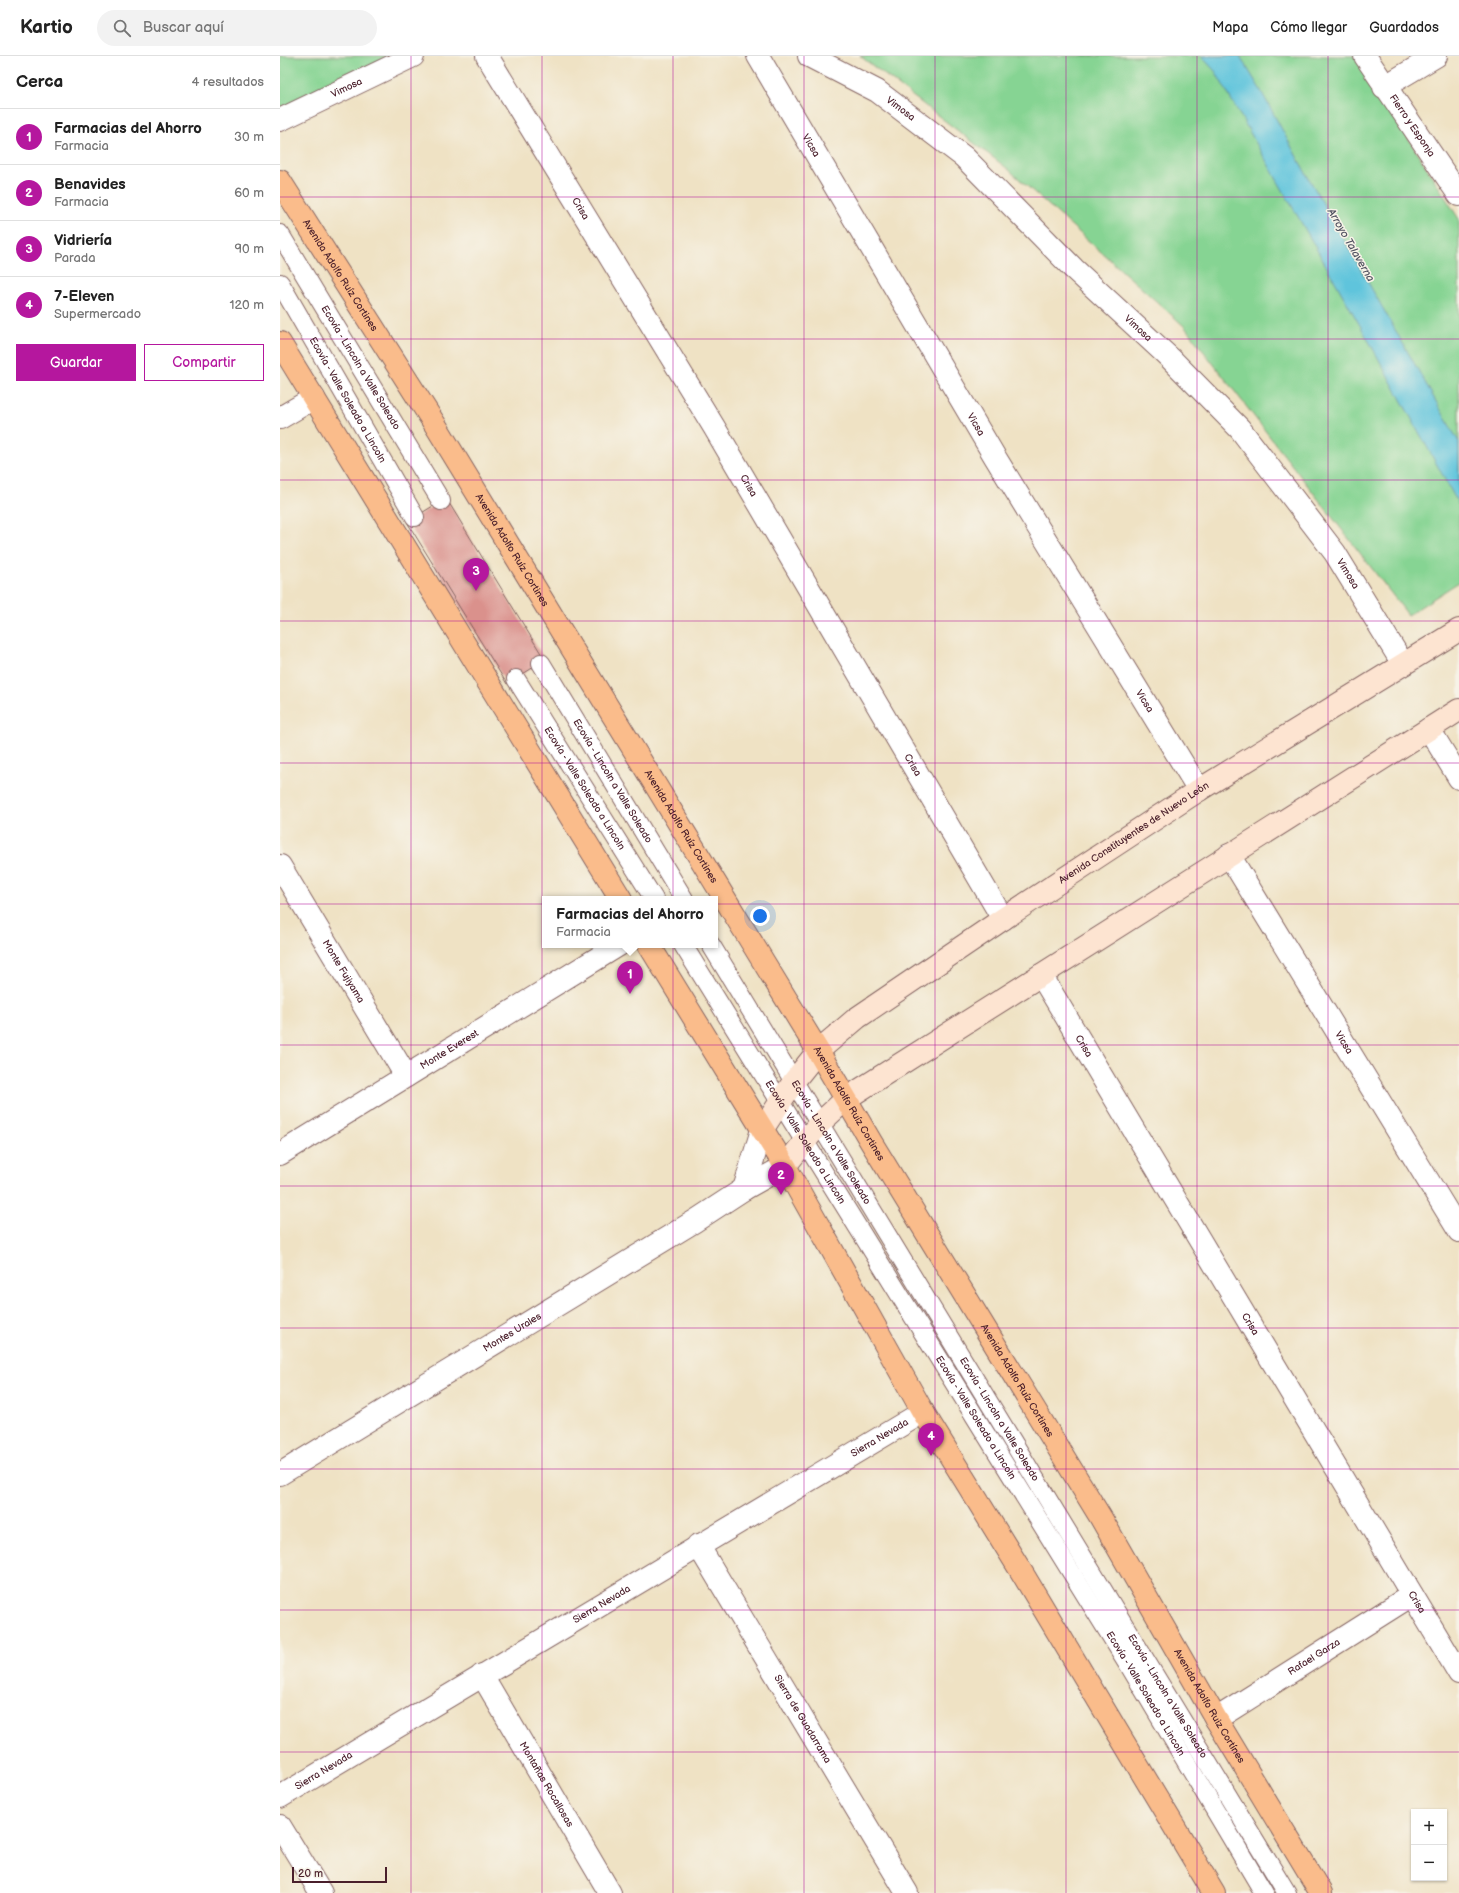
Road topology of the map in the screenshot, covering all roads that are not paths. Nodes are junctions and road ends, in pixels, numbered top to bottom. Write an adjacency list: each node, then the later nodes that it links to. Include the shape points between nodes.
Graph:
1 (413, 56): 8 (street, Vimosa)
2 (487, 56): 31 (street, Crisa, via 714,427)
3 (758, 56): 25 (street, Vicsa, via 995,457)
4 (809, 56): 20 (street, Vimosa, via 877,91 964,157 1240,429 1335,553)
5 (1365, 56): 7 (street, Fierro y Esponja)
6 (1436, 56): 7 (street)
7 (1384, 87): 10 (street, Fierro y Esponja)
8 (280, 120)
9 (280, 181): 37 (main road, Avenida Adolfo Ruíz Cortines, via 440,432)
10 (1459, 195)
11 (280, 234): 16 (lane, Ecovía - Lincoln a Valle Soleado)
12 (280, 283): 17 (lane, Ecovía - Valle Soleado a Lincoln)
13 (280, 343): 14 (main road)
14 (314, 398): 15 (street); 28 (main road)
15 (280, 418)
16 (441, 500)
17 (415, 517)
18 (1459, 630): 20 (main road, Avenida Constituyentes de Nuevo León)
19 (541, 663): 30 (lane, Ecovía - Lincoln a Valle Soleado)
20 (1403, 664): 25 (main road, Avenida Constituyentes de Nuevo León)
21 (516, 678): 29 (lane, Ecovía - Valle Soleado a Lincoln)
22 (1459, 710): 23 (main road)
23 (1429, 729): 24 (street); 26 (main road)
24 (1459, 778)
25 (1199, 790): 31 (main road, Avenida Constituyentes de Nuevo León)
26 (1229, 855): 36 (main road); 48 (street, Vicsa)
27 (280, 866): 38 (street, Monte Fujiyama)
28 (619, 896)
29 (652, 896)
30 (682, 896)
31 (1003, 919): 37 (main road, Avenida Constituyentes de Nuevo León, via 857,1018)
32 (613, 948): 38 (street, Monte Everest)
33 (651, 948): 43 (main road)
34 (684, 948): 41 (lane, Ecovía - Valle Soleado a Lincoln)
35 (714, 948): 39 (lane, Ecovía - Lincoln a Valle Soleado)
36 (1042, 975): 40 (main road); 53 (street, Crisa)
37 (818, 1050): 39 (main road, Avenida Constituyentes de Nuevo León); 40 (main road, Avenida Adolfo Ruíz Cortines)
38 (406, 1076): 45 (street, Monte Everest)
39 (794, 1081): 41 (main road, Avenida Constituyentes de Nuevo León); 42 (lane, Ecovía - Lincoln a Valle Soleado)
40 (847, 1098): 42 (main road); 51 (main road, Avenida Adolfo Ruíz Cortines, via 871,1142)
41 (781, 1102): 43 (main road, Avenida Constituyentes de Nuevo León); 44 (lane, Ecovía - Valle Soleado a Lincoln)
42 (819, 1124): 44 (main road); 64 (lane, Ecovía - Lincoln a Valle Soleado)
43 (762, 1130): 46 (main road); 47 (street)
44 (806, 1142): 46 (main road); 63 (lane, Ecovía - Valle Soleado a Lincoln, via 1130,1667)
45 (280, 1154)
46 (785, 1166): 47 (street, Montes Urales); 49 (main road)
47 (744, 1188): 50 (street, Montes Urales, via 689,1225)
48 (1459, 1231)
49 (923, 1412): 52 (street, Sierra Nevada); 62 (main road)
50 (280, 1474)
51 (1101, 1518): 56 (main road, Avenida Adolfo Ruiz Cortínes)
52 (698, 1545): 55 (street, Sierra Nevada); 61 (street, Sierra de Guadarrama)
53 (1412, 1595): 54 (street, Crisa); 56 (street, Rafael Garza)
54 (1459, 1673)
55 (482, 1676): 57 (street, Sierra Nevada); 60 (street, Montañas Rocallosas)
56 (1216, 1719): 65 (main road, Avenida Adolfo Ruiz Cortínes)
57 (280, 1797)
58 (280, 1826): 59 (street)
59 (321, 1893)
60 (610, 1893)
61 (907, 1893)
62 (1214, 1893)
63 (1264, 1893)
64 (1287, 1893)
65 (1321, 1893)

